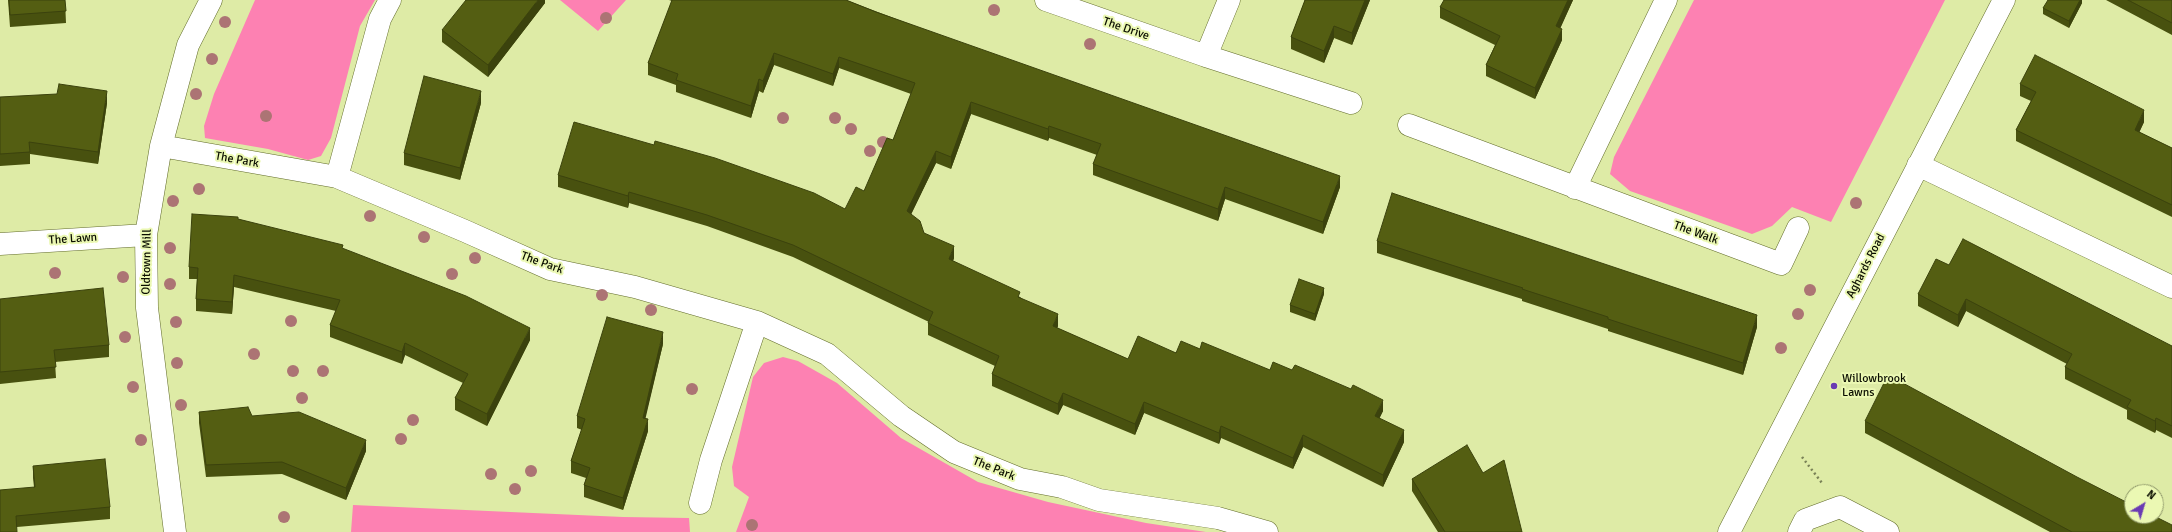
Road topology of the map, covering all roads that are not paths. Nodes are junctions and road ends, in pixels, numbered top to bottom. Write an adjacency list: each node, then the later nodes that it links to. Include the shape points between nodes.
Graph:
1 (211, 0): 10 (street, Oldtown Mill, via 188,45)
2 (390, 0): 12 (street, via 380,20)
3 (1046, 0): 7 (street, The Drive)
4 (1228, 0): 7 (street)
5 (1666, 0): 13 (street)
6 (2004, 0): 11 (street, Aghards Road)
7 (1206, 56): 8 (street, The Drive)
8 (1352, 103)
9 (1409, 125): 13 (street, The Walk)
10 (161, 146): 12 (street, The Park); 15 (street, Oldtown Mill)
11 (1918, 166): 17 (street); 22 (street, Aghards Road)
12 (337, 178): 18 (street, The Park, via 550,269 635,287)
13 (1575, 188): 14 (street, The Walk, via 1781,264)
14 (1798, 228)
15 (146, 235): 16 (street, The Lawn); 20 (street, Oldtown Mill, via 146,308)
16 (0, 244)
17 (2172, 287)
18 (757, 322): 19 (street, via 711,460); 21 (street, The Park, via 827,354 901,416 954,452 1020,479 1062,487 1099,500 1218,518)
19 (700, 503)
20 (175, 532)
21 (1267, 532)
22 (1730, 532)
23 (1799, 532): 24 (street, via 1805,520 1840,507)
24 (1888, 532)

